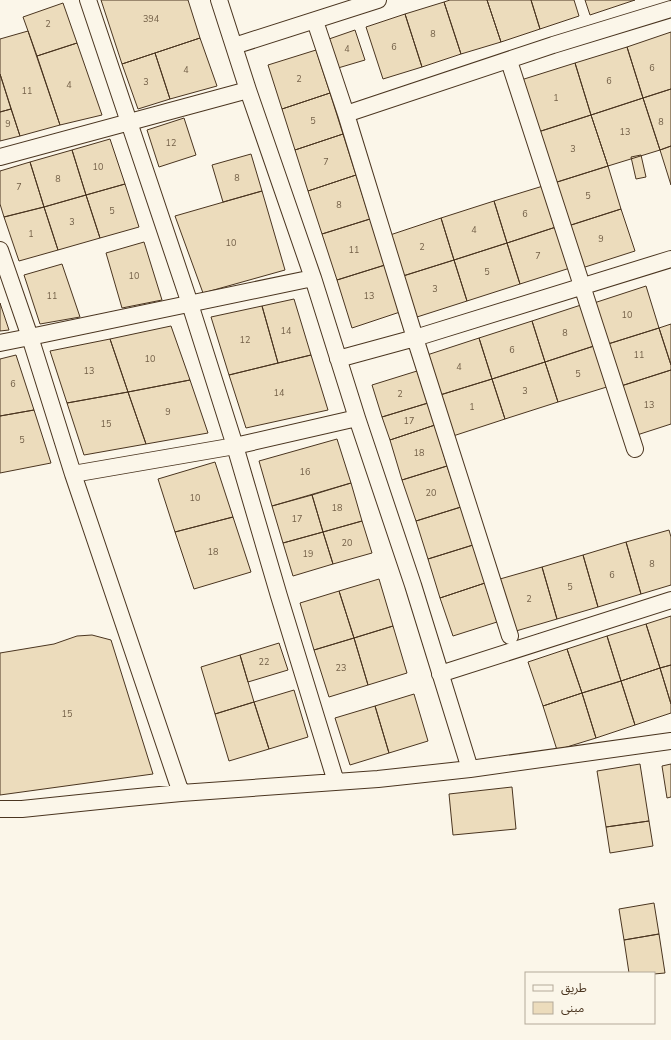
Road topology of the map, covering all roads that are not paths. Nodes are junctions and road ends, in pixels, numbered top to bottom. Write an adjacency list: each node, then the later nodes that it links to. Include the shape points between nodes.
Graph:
1 (88, 0): 10 (street)
2 (219, 0): 6 (street)
3 (378, 0): 5 (street)
4 (671, 9): 7 (street)
5 (315, 20): 6 (street); 9 (street)
6 (234, 46): 8 (street)
7 (508, 60): 9 (street); 15 (street)
8 (248, 90): 10 (street); 14 (street)
9 (346, 114): 18 (street)
10 (130, 122): 11 (street); 16 (street)
11 (0, 157)
12 (0, 250): 17 (street)
13 (671, 259): 15 (street)
14 (313, 278): 16 (street); 20 (street)
15 (582, 286): 18 (street); 23 (street)
16 (190, 304): 17 (street); 22 (street)
17 (30, 337): 19 (street); 24 (street)
18 (415, 338): 20 (street); 26 (street)
19 (0, 343)
20 (338, 359): 21 (street)
21 (357, 418): 22 (street); 27 (street)
22 (235, 446): 24 (street); 30 (street)
23 (635, 449)
24 (73, 474): 31 (street)
25 (671, 600): 27 (street)
26 (510, 636)
27 (440, 674): 29 (street)
28 (671, 741): 29 (street)
29 (470, 769): 30 (street)
30 (336, 782): 31 (street)
31 (181, 793): 32 (street)
32 (0, 809)

